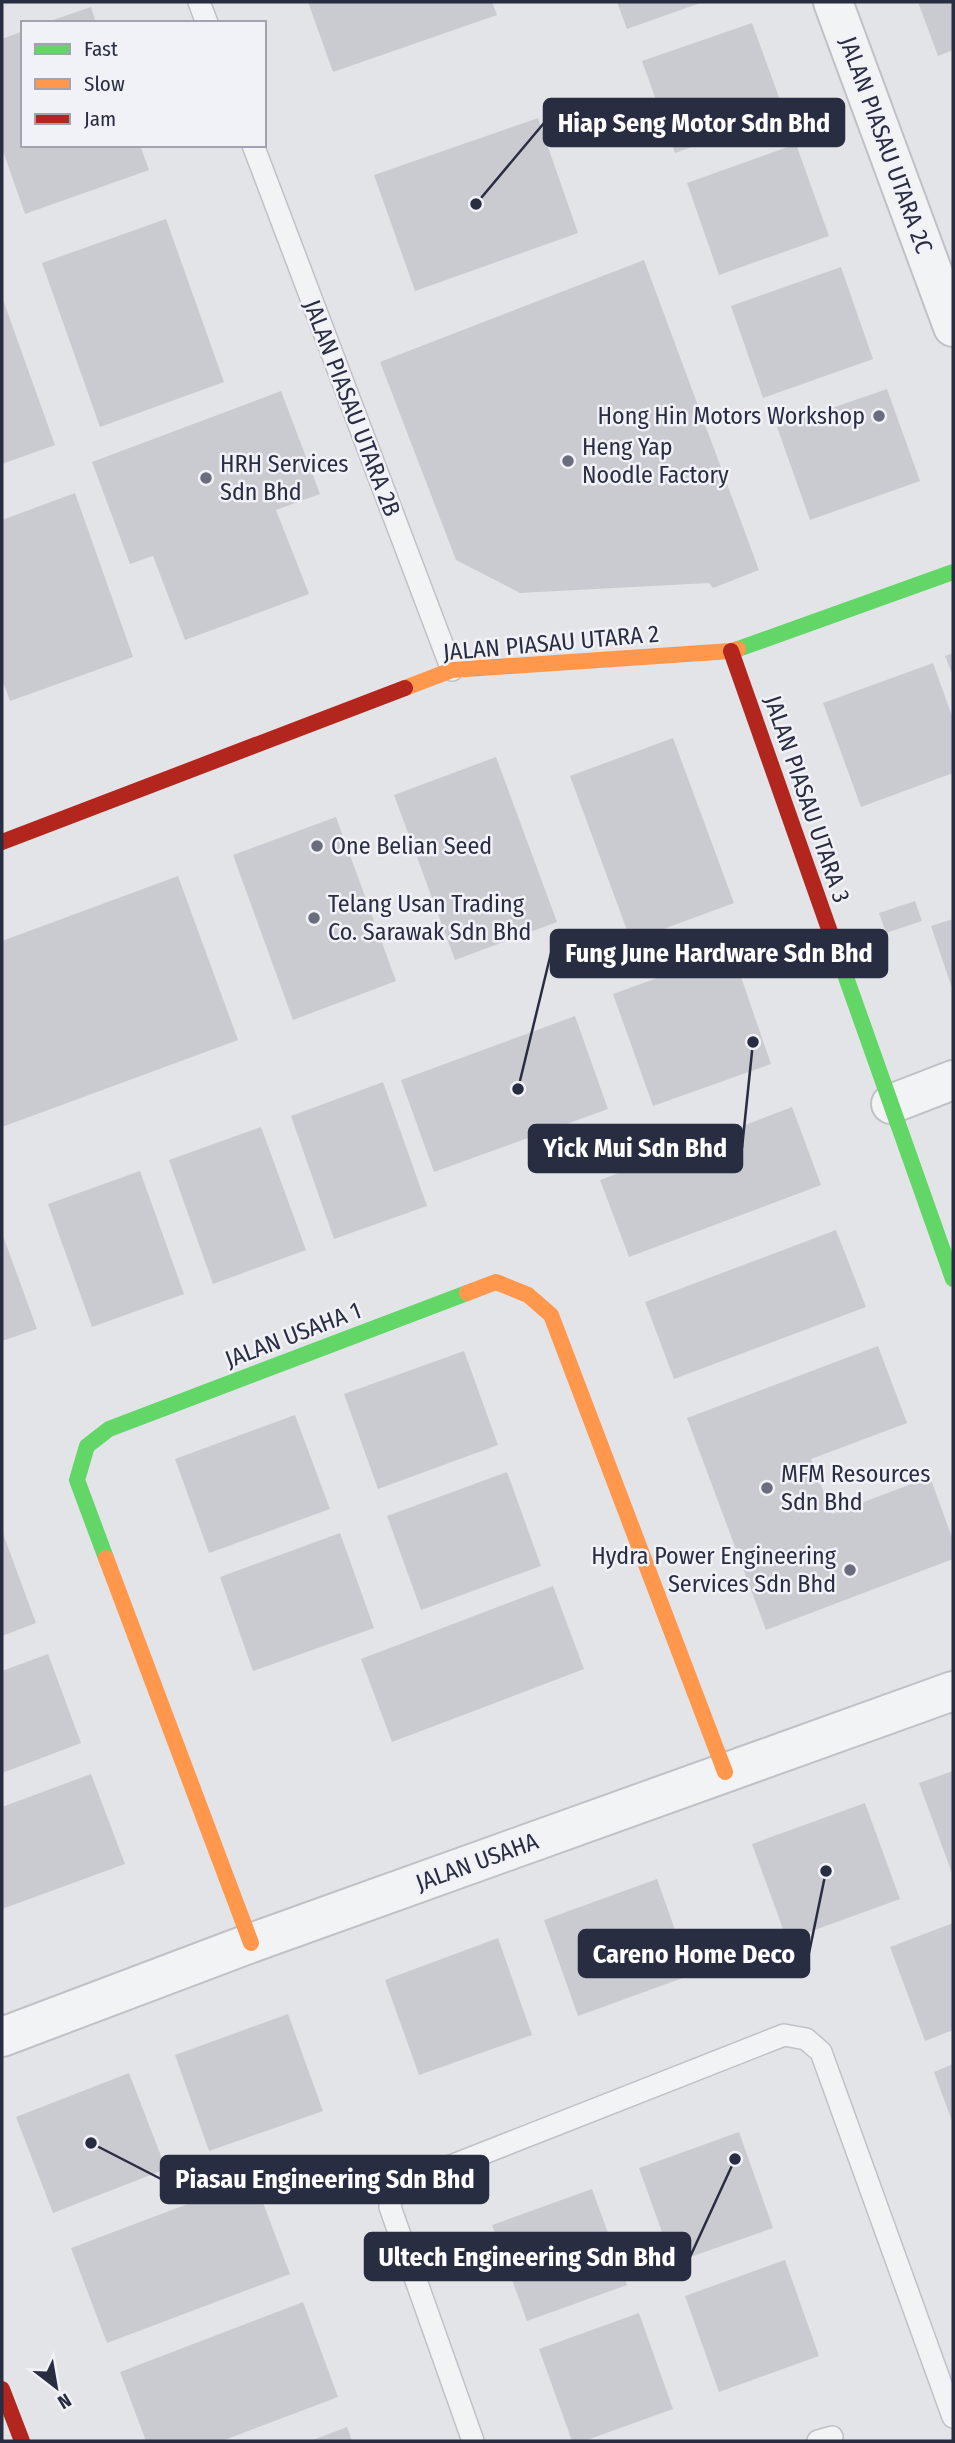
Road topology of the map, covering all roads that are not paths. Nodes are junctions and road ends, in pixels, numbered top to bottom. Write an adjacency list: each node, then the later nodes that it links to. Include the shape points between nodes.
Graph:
1 (199, 2): 3 (lane)
2 (833, 2): 5 (street, JALAN PIASAU UTARA 2C)
3 (206, 21)
4 (254, 147): 8 (lane, JALAN PIASAU UTARA 2B)
5 (953, 327)
6 (953, 572): 7 (street, JALAN PIASAU UTARA 2)
7 (731, 651): 8 (street, JALAN PIASAU UTARA 2); 11 (street, JALAN PIASAU UTARA 3)
8 (452, 670): 9 (street, JALAN PIASAU UTARA 2)
9 (2, 842)
10 (953, 1080): 11 (street)
11 (891, 1104): 12 (street, JALAN PIASAU UTARA 3)
12 (953, 1279)
13 (953, 1691): 14 (street, JALAN USAHA)
14 (725, 1772): 15 (street, JALAN USAHA); 15 (street, JALAN USAHA 1, via 551,1315 528,1294 496,1282 108,1429 88,1446 77,1480)
15 (251, 1943): 16 (street, JALAN USAHA)
16 (2, 2036)
17 (2, 2389): 19 (street)
18 (953, 2417): 20 (lane, via 821,2052 806,2039 784,2035 400,2186 392,2196 390,2207)
19 (22, 2441)
20 (473, 2441)

